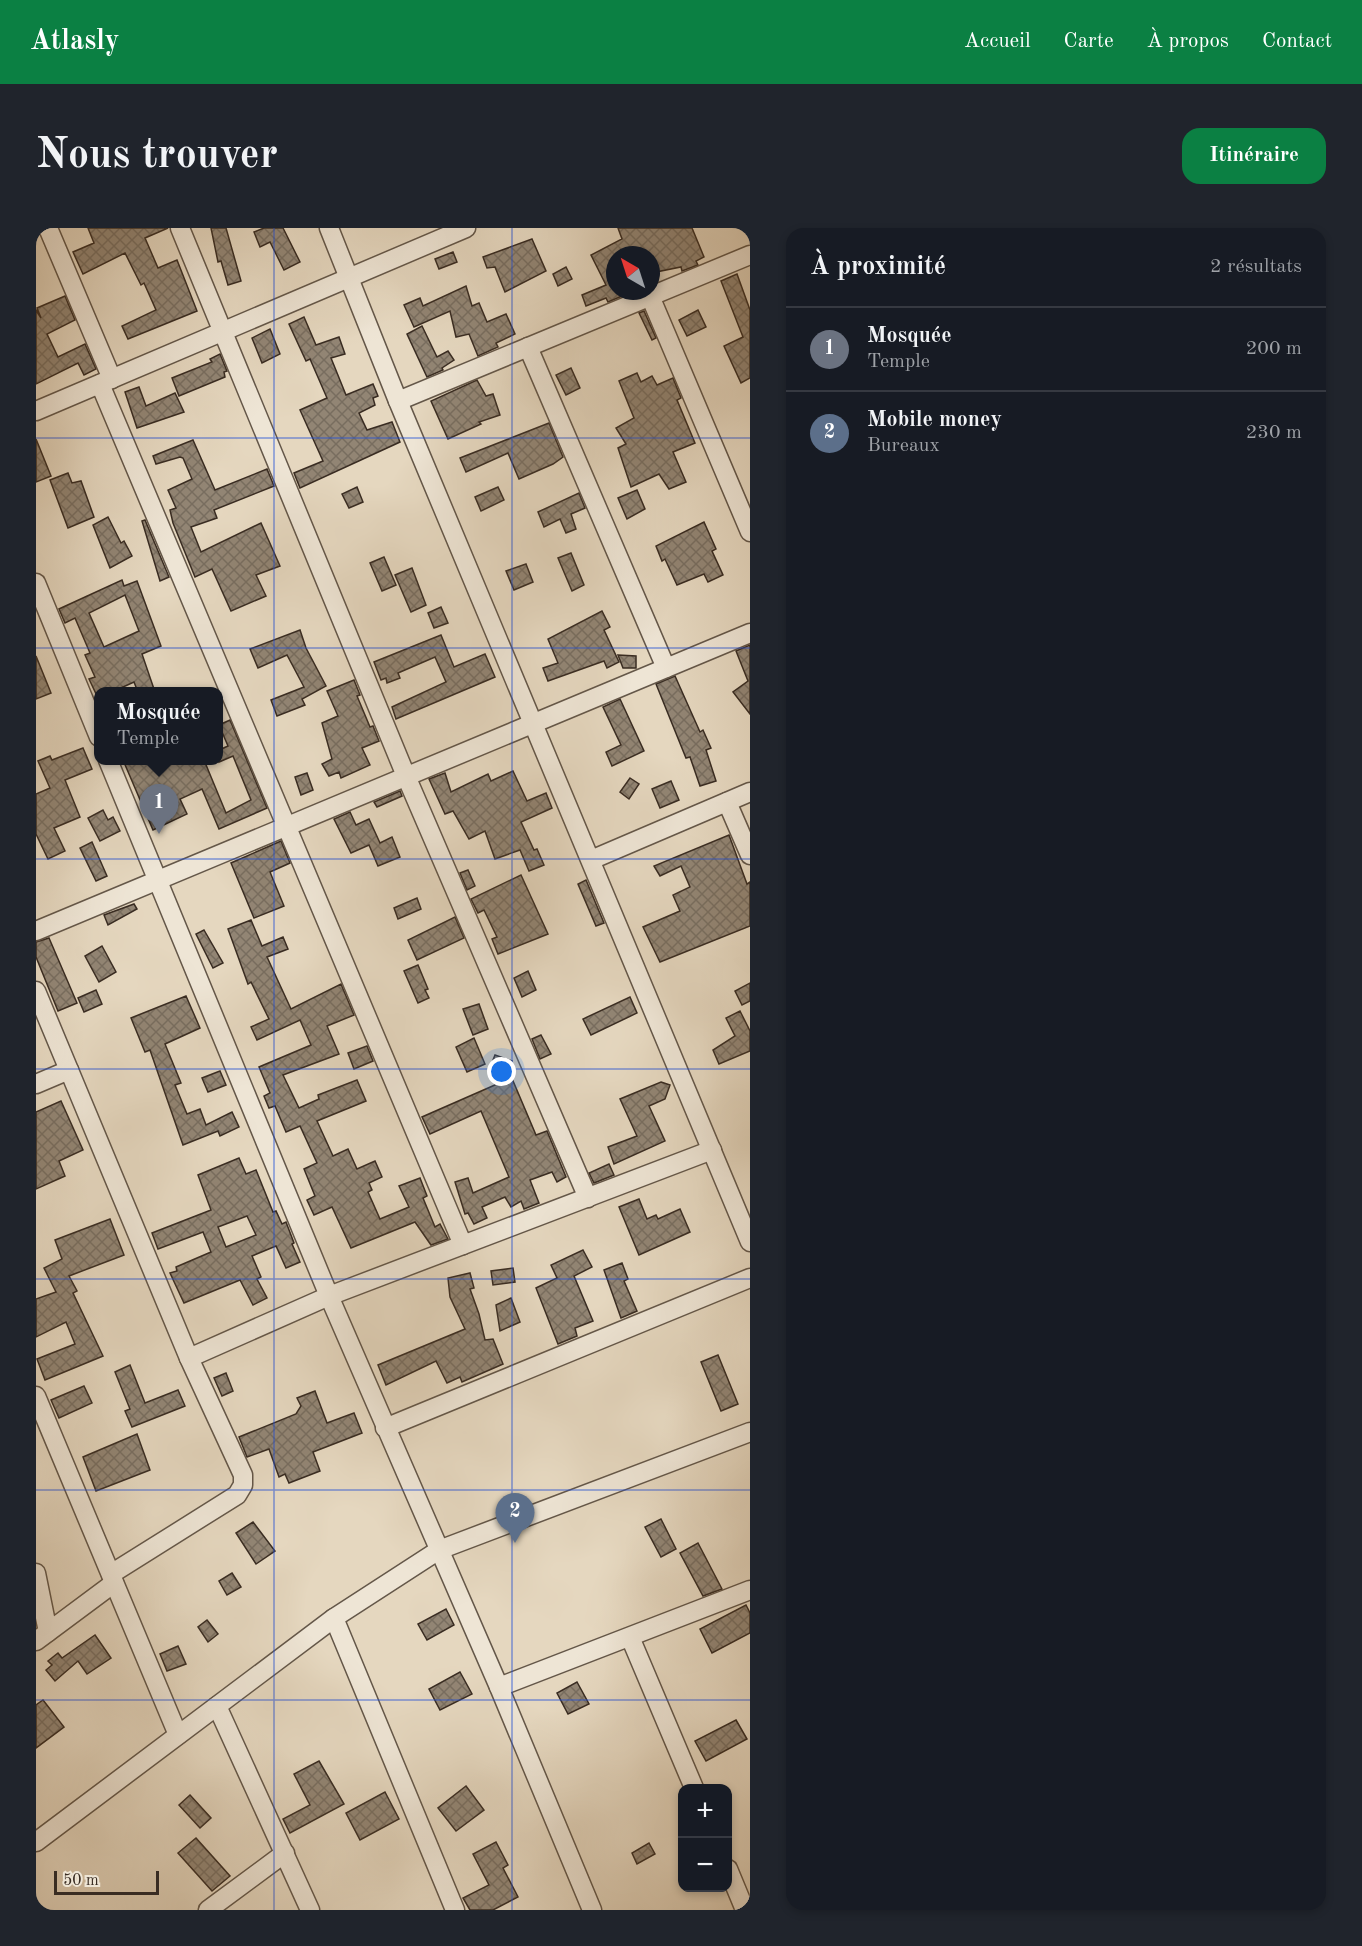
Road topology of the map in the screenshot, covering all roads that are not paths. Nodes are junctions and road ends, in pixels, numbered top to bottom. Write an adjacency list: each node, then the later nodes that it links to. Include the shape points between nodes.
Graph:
1 (48, 228): 12 (street)
2 (180, 228): 10 (street)
3 (329, 228): 6 (street)
4 (466, 228): 6 (street)
5 (750, 255): 7 (street)
6 (350, 278): 10 (street); 13 (street)
7 (660, 292)
8 (640, 300): 11 (street)
9 (652, 300): 15 (street)
10 (223, 332): 12 (street); 22 (street)
11 (528, 347): 13 (street); 18 (street)
12 (106, 382): 14 (street); 25 (street)
13 (398, 401): 19 (street)
14 (36, 411)
15 (750, 532)
16 (36, 583): 20 (street)
17 (750, 633): 18 (street)
18 (666, 668): 19 (street)
19 (532, 724): 22 (street); 27 (street)
20 (94, 725)
21 (110, 765): 28 (street)
22 (406, 777): 25 (street); 34 (street)
23 (750, 792): 24 (street)
24 (727, 802): 26 (street); 27 (street)
25 (287, 826): 28 (street); 36 (street)
26 (750, 855)
27 (591, 860): 33 (street)
28 (157, 880): 29 (street); 38 (street)
29 (36, 931)
30 (36, 991): 31 (street)
31 (69, 1070): 32 (street); 39 (street)
32 (36, 1084)
33 (712, 1150): 34 (street); 35 (street)
34 (588, 1198): 36 (street)
35 (750, 1242)
36 (463, 1245): 38 (street)
37 (750, 1278): 42 (street)
38 (329, 1296): 39 (street); 42 (street)
39 (189, 1358): 46 (street, via 243,1475 243,1485 237,1496)
40 (36, 1396): 41 (street)
41 (40, 1418): 46 (street)
42 (385, 1428): 44 (street)
43 (750, 1432): 44 (street)
44 (439, 1550): 49 (street); 52 (street)
45 (36, 1573): 48 (street)
46 (112, 1578): 50 (street); 54 (street)
47 (750, 1590): 51 (street)
48 (39, 1595): 50 (street)
49 (334, 1618): 53 (street); 61 (street)
50 (42, 1636)
51 (630, 1637): 52 (street); 55 (street)
52 (499, 1687): 62 (street)
53 (217, 1706): 54 (street); 57 (street)
54 (178, 1734): 56 (street)
55 (691, 1784)
56 (36, 1842)
57 (285, 1853): 59 (street); 60 (street)
58 (732, 1879): 63 (street)
59 (208, 1910)
60 (310, 1910)
61 (455, 1910)
62 (592, 1910)
63 (745, 1910)

